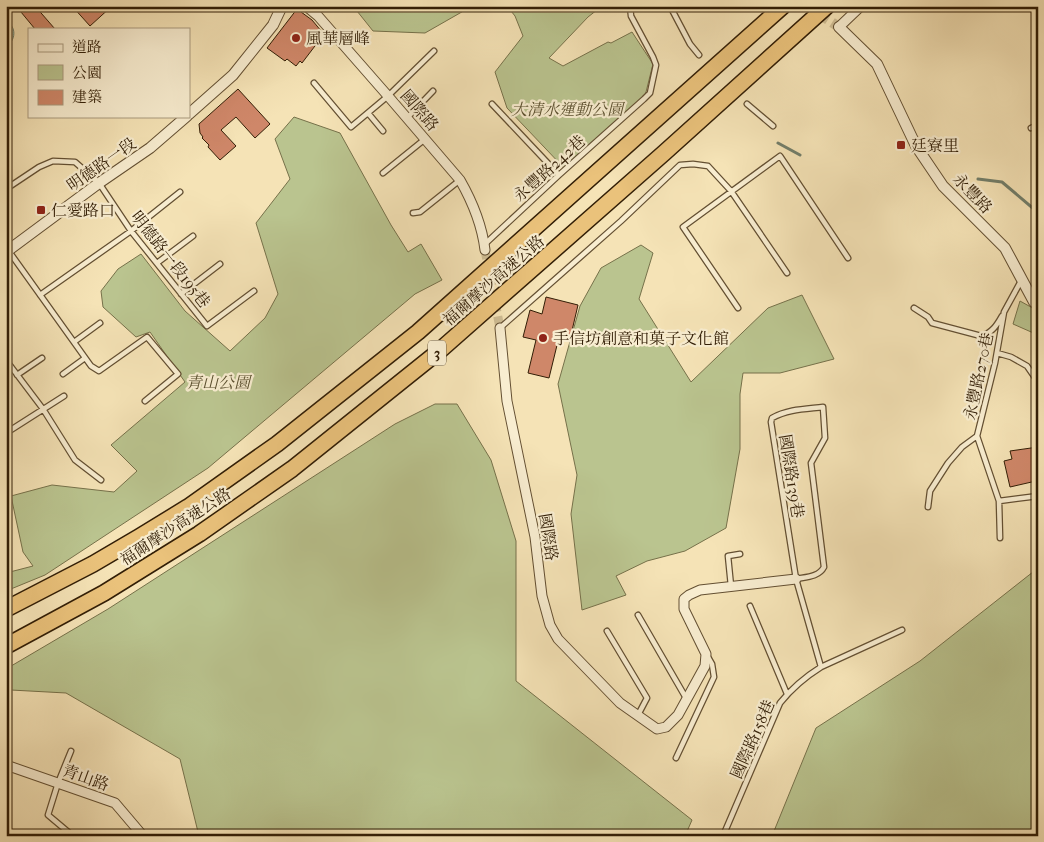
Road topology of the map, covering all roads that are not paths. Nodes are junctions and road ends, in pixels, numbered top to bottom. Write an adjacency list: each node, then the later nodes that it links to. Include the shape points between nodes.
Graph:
1 (282, 6): 18 (street, 明德路一段, via 273,25 233,74)
2 (306, 6): 15 (street, 國際路)
3 (630, 6): 28 (lane, 永豐路242巷, via 631,16 656,65 650,92)
4 (670, 6): 12 (lane)
5 (783, 6): 75 (highway, 福爾摩沙高速公路 / 3, via 418,332 277,444 148,532)
6 (827, 6): 79 (highway, 福爾摩沙高速公路 / 3, via 438,352 292,469 199,534 120,583)
7 (861, 6): 10 (street)
8 (936, 6): 9 (street)
9 (941, 6)
10 (839, 27): 43 (street, 永豐路, via 877,64 916,146 943,186 1005,248)
11 (434, 50): 15 (lane)
12 (699, 55)
13 (314, 83): 19 (lane, via 352,127)
14 (433, 91): 21 (lane)
15 (388, 96): 19 (lane); 21 (street, 國際路)
16 (492, 104): 28 (lane)
17 (747, 104): 23 (lane)
18 (190, 113)
19 (368, 113): 25 (lane)
20 (185, 118): 30 (street, 明德路一段, via 150,148)
21 (407, 118): 26 (street, 國際路)
22 (1038, 125): 24 (lane)
23 (773, 126)
24 (1031, 128)
25 (383, 131)
26 (425, 138): 27 (lane); 29 (street, 國際路)
27 (383, 173)
28 (558, 176): 37 (lane, 永豐路242巷)
29 (460, 180): 34 (lane, via 420,212); 37 (street, 國際路, via 475,211)
30 (98, 183): 31 (lane, 明德路一段195巷, via 75,162 54,161); 35 (lane, 明德路一段195巷); 38 (street, 明德路一段)
31 (6, 189)
32 (731, 191): 39 (lane, via 780,156); 42 (lane); 48 (lane, via 683,227); 52 (lane, via 708,166 680,165)
33 (180, 192): 35 (lane)
34 (413, 213)
35 (131, 230): 40 (lane, 明德路一段195巷); 46 (lane)
36 (193, 236): 40 (lane)
37 (485, 247)
38 (7, 250): 46 (lane)
39 (848, 258)
40 (157, 264): 45 (lane, 明德路一段195巷)
41 (220, 264): 45 (lane)
42 (787, 273)
43 (1022, 280): 47 (street, 永豐路); 50 (lane, 永豐路270巷)
44 (254, 291): 45 (lane, 明德路一段195巷, via 207,326)
45 (181, 294)
46 (40, 295): 53 (lane)
47 (1038, 305)
48 (738, 308)
49 (914, 308): 50 (lane, via 932,323 981,336 991,332)
50 (1004, 312): 54 (lane, 永豐路270巷)
51 (100, 323): 53 (lane)
52 (500, 328): 84 (street, 國際路, via 506,401 550,625 558,639 620,703)
53 (74, 342): 56 (lane)
54 (997, 353): 60 (lane, via 1027,366); 65 (lane, 永豐路270巷)
55 (42, 358): 59 (lane)
56 (85, 358): 58 (lane); 62 (lane, via 99,371 147,336 178,374)
57 (6, 360): 59 (lane)
58 (63, 374)
59 (17, 375): 63 (lane)
60 (1038, 382)
61 (64, 396): 63 (lane)
62 (145, 400)
63 (42, 409): 64 (lane); 66 (lane, via 75,460)
64 (6, 433)
65 (977, 436): 68 (lane, 永豐路270巷); 69 (lane, via 948,463 930,491)
66 (101, 480)
67 (1038, 496): 68 (lane)
68 (999, 501): 70 (lane, 永豐路270巷)
69 (928, 507)
70 (1000, 538)
71 (740, 554): 73 (lane, via 728,556)
72 (796, 579): 72 (lane, 國際路139巷, via 771,422 772,418 791,411 824,407 825,438 811,463 824,567 822,572); 73 (street); 81 (lane)
73 (732, 586): 80 (street, via 700,590 684,599 684,609)
74 (750, 606): 82 (lane)
75 (6, 609)
76 (638, 615): 83 (lane)
77 (902, 630): 81 (lane, 國際路158巷)
78 (607, 631): 84 (lane, via 648,698)
79 (6, 646)
80 (706, 654): 83 (street, 國際路, via 705,666); 86 (lane, via 714,677)
81 (821, 667): 82 (lane, 國際路158巷)
82 (787, 694): 91 (lane, 國際路158巷, via 780,703)
83 (686, 700): 84 (street, 國際路, via 666,727 657,729)
84 (638, 716)
85 (71, 752): 88 (lane)
86 (676, 758)
87 (6, 765): 88 (street, 青山路)
88 (58, 783): 89 (lane, via 48,815); 90 (street, 青山路, via 115,803)
89 (73, 836)
90 (143, 836)
91 (723, 836)

